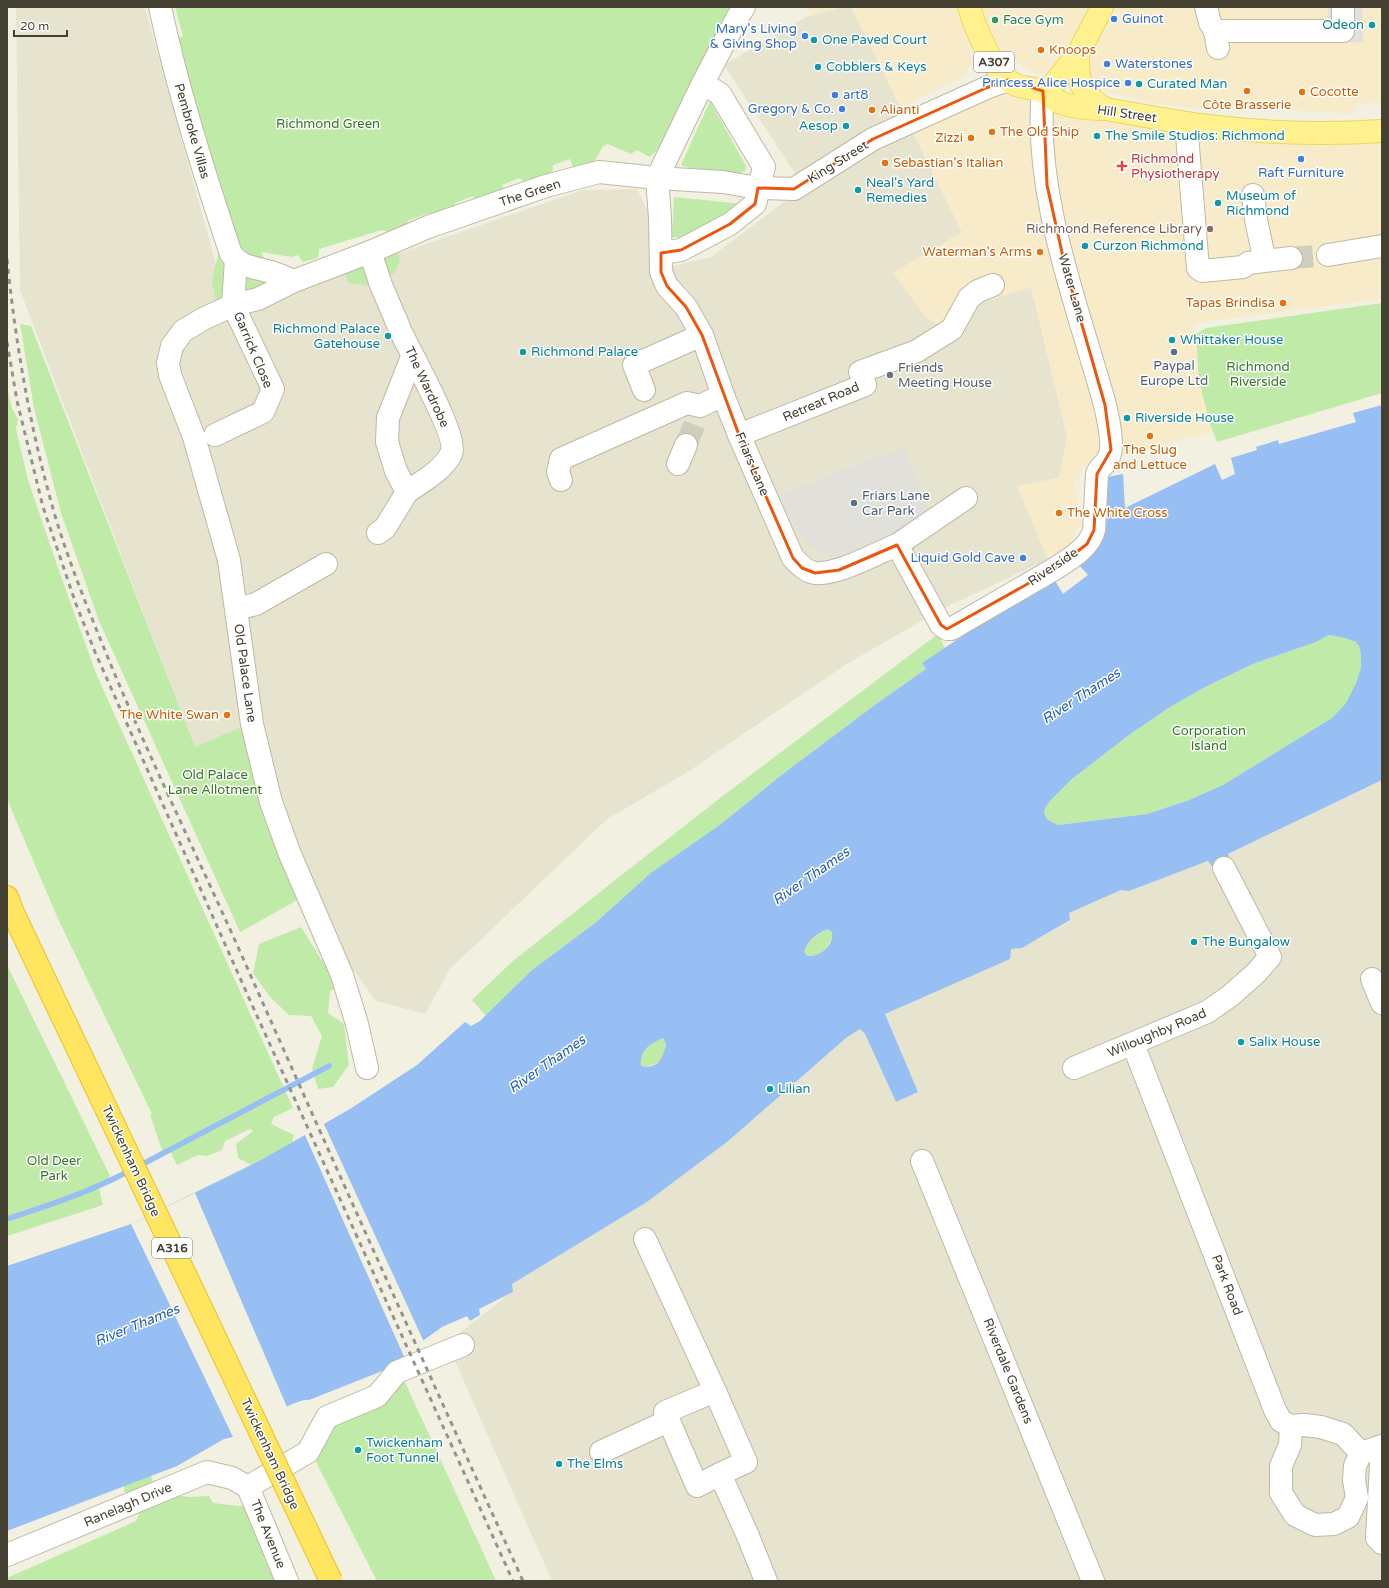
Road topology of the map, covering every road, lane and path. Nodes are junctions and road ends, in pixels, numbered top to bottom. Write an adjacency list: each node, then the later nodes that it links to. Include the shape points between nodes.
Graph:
1 (160, 7): 21 (street, Pembroke Villas, via 200,161)
2 (744, 7): 9 (street)
3 (969, 7): 8 (main road, A307, via 976,30 987,52)
4 (1102, 7): 7 (main road, A307)
5 (1206, 7): 6 (street, via 1216,40 1343,31)
6 (1343, 7)
7 (1078, 54): 10 (main road, A307, via 1052,86); 11 (main road, A307, via 1079,78 1084,91)
8 (1008, 80): 10 (main road, A307, via 1019,86); 15 (street, King Street, via 873,139 794,189)
9 (703, 83): 14 (street); 15 (street, via 720,94 764,167)
10 (1043, 91): 11 (main road, Hill Street / A307, via 1056,101 1087,109); 31 (street, Water Lane, via 1041,115 1047,185 1064,266 1105,405 1111,450)
11 (1105, 108): 12 (main road, Hill Street / A307)
12 (1186, 123): 13 (main road, Hill Street / A307, via 1299,132); 16 (street, via 1198,268 1202,271 1243,267 1248,263 1274,256 1256,220)
13 (1382, 131)
14 (658, 178): 15 (street, King Street, via 723,182); 18 (street, The Green, via 599,172 546,186 428,227); 19 (street, Friars Lane)
15 (758, 188): 19 (street, via 755,204 730,224 681,250)
16 (1253, 195)
17 (1382, 246): 20 (street)
18 (370, 252): 22 (street, The Green); 26 (street, The Wardrobe, via 381,285)
19 (661, 253): 25 (street, Friars Lane, via 661,272 667,286 686,308)
20 (1328, 255)
21 (233, 257): 22 (street, via 245,266); 24 (street)
22 (294, 281): 24 (street, Old Palace Lane, via 258,299)
23 (982, 285): 30 (street, Retreat Road, via 969,298 952,329 917,352 860,372 865,385)
24 (233, 305): 29 (street, Garrick Close, via 273,389 264,412); 38 (street, Old Palace Lane, via 183,330 172,346 168,363 170,375 194,437 229,560)
25 (702, 335): 27 (street, via 634,365); 28 (street, Friars Lane)
26 (412, 357): 33 (street, via 388,418 387,442 396,471); 33 (street, The Wardrobe, via 438,407 451,439 452,453 442,467)
27 (644, 390)
28 (723, 394): 30 (street, Friars Lane); 32 (street, via 698,412 688,403 561,459 558,472)
29 (215, 435)
30 (739, 435): 36 (street, Friars Lane, via 793,558 802,568 814,573 838,570)
31 (1108, 460): 36 (street, Riverside, via 1097,474 1094,530 1087,544 1056,568 951,629 941,625)
32 (561, 480)
33 (407, 492): 35 (street, via 385,528)
34 (966, 498): 36 (street, Friars Lane)
35 (378, 533)
36 (897, 545)
37 (326, 564): 38 (street, via 256,604)
38 (236, 609): 44 (street, Old Palace Lane, via 252,724 271,802 289,852 342,975)
39 (1224, 868): 43 (street, Willoughby Road, via 1270,958 1230,996 1207,1012)
40 (11, 906): 59 (highway, Twickenham Bridge / A316, bridge)
41 (1372, 979): 42 (street)
42 (1382, 1003)
43 (1133, 1044): 45 (street, Willoughby Road); 51 (street, Park Road, via 1275,1410 1281,1421)
44 (367, 1068)
45 (1074, 1068)
46 (922, 1161): 61 (street, Riverdale Gardens)
47 (645, 1239): 49 (street)
48 (463, 1345): 55 (street, via 397,1372 377,1396 327,1417 308,1452)
49 (715, 1391): 50 (street, via 665,1412); 54 (street, via 746,1462)
50 (668, 1421): 52 (street); 54 (street, via 697,1486)
51 (1291, 1426): 53 (street, via 1321,1427 1343,1434); 53 (street, via 1290,1445 1281,1466 1281,1493 1295,1515 1315,1525 1334,1524 1348,1517 1357,1498 1355,1466)
52 (601, 1452)
53 (1377, 1455): 56 (street, via 1377,1538)
54 (720, 1474): 60 (street)
55 (248, 1487): 57 (street, Ranelagh Drive, via 232,1478 207,1472); 58 (street, The Avenue)
56 (1382, 1543)
57 (7, 1555)
58 (287, 1581)
59 (331, 1581)
60 (766, 1581)
61 (1093, 1581)

